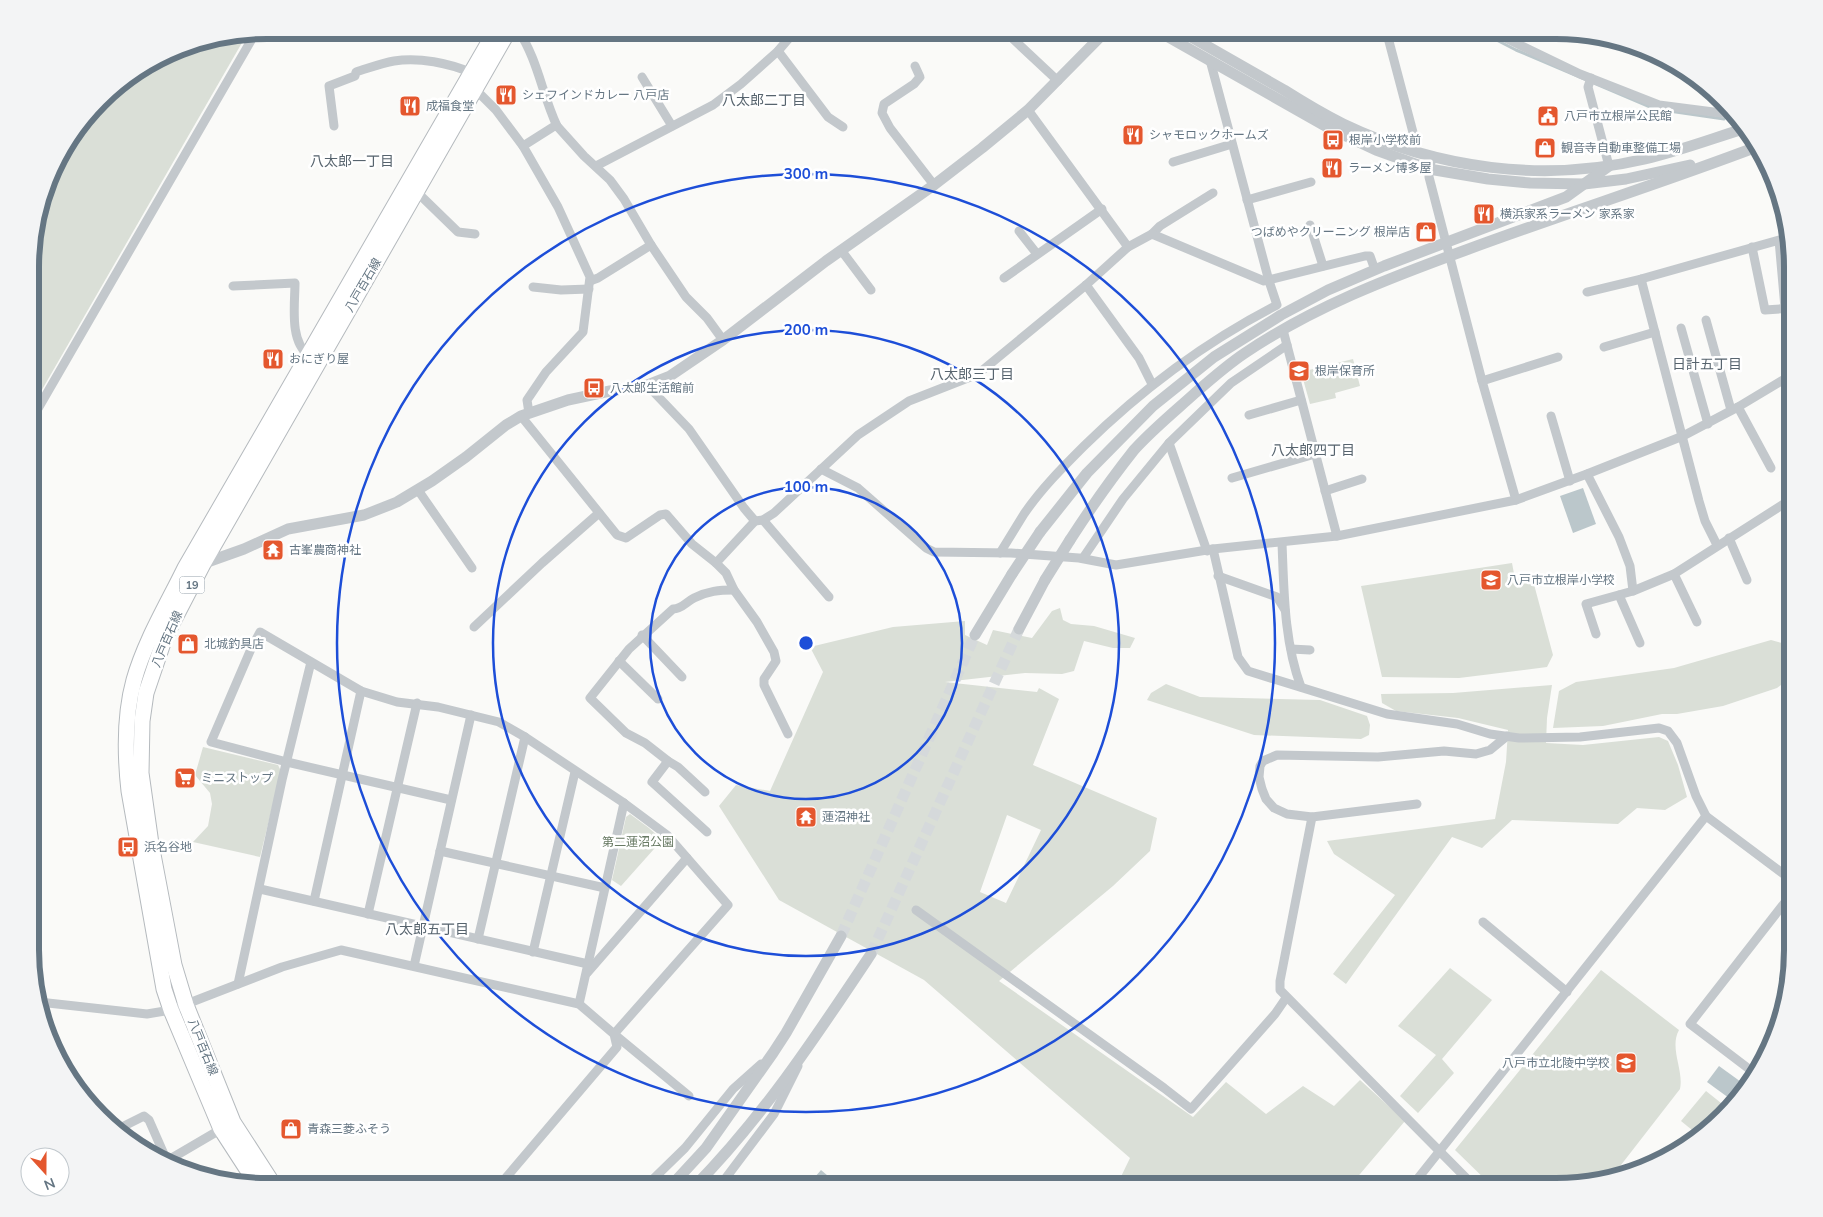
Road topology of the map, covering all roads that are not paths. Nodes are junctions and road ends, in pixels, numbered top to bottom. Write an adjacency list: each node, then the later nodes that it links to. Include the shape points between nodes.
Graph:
1 (252, 39): 82 (street)
2 (491, 39): 15 (main road, 八戸百石線 / 19)
3 (504, 39): 19 (main road, 八戸百石線 / 19)
4 (522, 39): 23 (street, via 540,74)
5 (788, 39): 12 (street)
6 (1013, 39): 18 (street)
7 (1098, 39): 18 (street)
8 (1172, 39): 13 (street)
9 (1195, 39): 30 (street, via 1342,123 1375,138)
10 (1388, 39): 30 (street)
11 (1508, 39): 17 (street)
12 (778, 51): 24 (street, via 713,104); 25 (street, via 828,117)
13 (1210, 60): 27 (street); 36 (street, via 1327,127 1376,150)
14 (915, 66): 39 (street, via 920,78 884,104 882,113)
15 (472, 73): 22 (street, via 415,60 394,61 356,72 355,76 329,86); 75 (main road, 八戸百石線 / 19)
16 (642, 77): 24 (street)
17 (1591, 78): 21 (street, via 1659,105); 35 (street, via 1588,88)
18 (1058, 80): 20 (street)
19 (475, 90): 28 (street, via 496,110); 40 (main road, 八戸百石線 / 19)
20 (1028, 110): 39 (street); 43 (street)
21 (1725, 114)
22 (334, 126)
23 (557, 126): 28 (street); 34 (street)
24 (672, 126): 34 (street)
25 (843, 127)
26 (1739, 130): 35 (street, via 1678,150)
27 (1232, 144): 33 (street); 42 (street)
28 (523, 146): 61 (street, via 558,207 590,277)
29 (1751, 149): 32 (street)
30 (1415, 150): 31 (street)
31 (1432, 156): 35 (street, via 1495,168 1527,170); 36 (street)
32 (1728, 158): 38 (street, via 1626,179); 54 (street)
33 (1173, 162)
34 (596, 166): 49 (street, via 624,198)
35 (1609, 166): 38 (street)
36 (1429, 169): 38 (street, via 1488,179); 48 (street)
37 (1311, 182): 42 (street)
38 (1584, 184): 48 (street, via 1566,197)
39 (934, 185): 52 (street)
40 (415, 193): 46 (street, via 458,232); 111 (main road, 八戸百石線 / 19)
41 (1213, 193): 47 (street)
42 (1247, 200): 60 (street)
43 (1102, 208): 50 (street); 53 (street)
44 (1310, 225): 55 (street)
45 (1019, 231): 53 (street)
46 (475, 234)
47 (1152, 234): 50 (street); 60 (street)
48 (1446, 244): 54 (street); 56 (street)
49 (651, 245): 61 (street); 72 (street, via 686,298 707,318)
50 (1128, 247): 63 (street)
51 (1752, 247): 57 (street, via 1779,240); 59 (street); 67 (street, via 1765,310)
52 (841, 250): 65 (street); 72 (street)
53 (1038, 254): 58 (street)
54 (1449, 256): 70 (street, via 1343,298); 78 (street)
55 (1323, 266): 56 (street, via 1370,256); 60 (street)
56 (1375, 270): 127 (street, bridge, via 1281,315 1214,357 1153,406 1087,473 1040,532)
57 (1784, 274)
58 (1004, 278)
59 (1641, 279): 66 (street); 71 (street)
60 (1269, 281): 79 (street, via 1277,305 1235,327)
61 (589, 285): 64 (street, via 561,290); 84 (street, via 583,332 541,379 527,400)
62 (233, 286): 75 (street, via 295,283 295,334 302,350)
63 (1086, 286): 79 (street, via 1139,358); 92 (street, via 978,374 909,401 858,435)
64 (533, 287)
65 (872, 290)
66 (1586, 292)
67 (1784, 308)
68 (1706, 320): 83 (street)
69 (1681, 328): 87 (street)
70 (1283, 330): 73 (street); 124 (street, bridge, via 1243,354 1210,380 1135,449 1095,501 1045,580)
71 (1655, 332): 74 (street); 88 (street)
72 (723, 340): 80 (street, via 670,376)
73 (1287, 345): 81 (street); 89 (street, via 1231,384)
74 (1604, 347)
75 (309, 355): 112 (main road, 八戸百石線 / 19)
76 (1558, 357): 78 (street)
77 (1784, 379): 83 (street)
78 (1482, 381): 99 (street)
79 (1152, 384): 108 (street, via 1063,467 1025,513)
80 (647, 385): 84 (street, via 568,400); 102 (street, via 689,429 744,508)
81 (1301, 400): 85 (street); 90 (street)
82 (39, 408)
83 (1735, 408): 87 (street); 91 (street)
84 (525, 415): 97 (street, via 506,425); 101 (street)
85 (1249, 415)
86 (1551, 416): 96 (street)
87 (1708, 424): 88 (street)
88 (1683, 436): 93 (street); 106 (street, via 1705,521)
89 (1168, 443): 107 (street); 109 (street, via 1123,499)
90 (1315, 454): 94 (street); 98 (street)
91 (1770, 468)
92 (821, 469): 102 (street, via 774,513); 108 (street, via 858,488 934,552)
93 (1587, 474): 96 (street); 118 (street, via 1619,537 1630,566)
94 (1232, 478)
95 (1362, 479): 98 (street)
96 (1570, 481): 99 (street)
97 (418, 490): 111 (street, via 364,515 288,529 244,550); 113 (street)
98 (1324, 491): 103 (street)
99 (1516, 500): 103 (street)
100 (1784, 503): 104 (street)
101 (599, 513): 110 (street, via 617,535 626,538 666,514 692,544); 123 (street)
102 (759, 520): 110 (street); 120 (street)
103 (1337, 536): 105 (street)
104 (1729, 538): 106 (street); 116 (street)
105 (1282, 543): 107 (street); 121 (street)
106 (1717, 545): 114 (street)
107 (1210, 550): 109 (street, via 1116,566); 115 (street)
108 (1000, 553): 109 (street)
109 (1083, 558)
110 (716, 562): 117 (street)
111 (203, 564): 112 (street); 179 (main road, 八戸百石線 / 19, via 155,663 146,693 140,773 174,965)
112 (185, 568): 180 (main road, 八戸百石線 / 19, via 143,654 127,716 128,791 164,989)
113 (472, 568)
114 (1674, 574): 118 (street); 122 (street)
115 (1218, 576): 121 (street, via 1276,597); 134 (street, via 1238,656 1248,671)
116 (1747, 580)
117 (734, 590): 126 (street, via 708,592 692,599 680,609 673,609); 139 (street, via 774,652 776,661 764,678 764,685)
118 (1634, 591): 119 (street)
119 (1619, 595): 125 (street, via 1586,604); 128 (street)
120 (829, 596)
121 (1285, 610): 129 (street)
122 (1697, 622)
123 (474, 627)
124 (1019, 629)
125 (1596, 634)
126 (642, 635): 131 (street); 133 (street)
127 (975, 635)
128 (1640, 643)
129 (1291, 649): 130 (street); 134 (street)
130 (1310, 650)
131 (619, 661): 136 (street); 142 (street, via 590,698 626,733 646,743)
132 (312, 662): 135 (street); 143 (street); 143 (street, via 260,632 211,742)
133 (682, 677)
134 (1301, 688): 140 (street, via 1387,714 1457,724)
135 (361, 691): 137 (street, via 397,702); 145 (street)
136 (658, 699)
137 (417, 703): 138 (street); 146 (street)
138 (471, 715): 141 (street, via 499,722); 148 (street)
139 (788, 734)
140 (1507, 736): 151 (street, via 1580,738 1659,728 1668,731 1677,743); 152 (street, via 1490,750 1476,754 1444,751 1378,757 1277,755 1263,760 1260,783 1266,799 1274,808 1287,814)
141 (525, 737): 144 (street); 156 (street)
142 (668, 761): 147 (street); 153 (street, via 652,782)
143 (287, 762): 145 (street); 160 (street)
144 (575, 772): 149 (street); 158 (street)
145 (342, 775): 146 (street); 161 (street)
146 (397, 787): 148 (street); 164 (street)
147 (705, 792)
148 (451, 800): 154 (street)
149 (624, 803): 155 (street, via 667,834); 159 (street)
150 (1417, 804): 152 (street)
151 (1706, 816): 157 (street); 175 (street)
152 (1312, 817): 176 (street, via 1280,981 1280,990)
153 (707, 832)
154 (440, 850): 156 (street); 166 (street)
155 (687, 858): 173 (street); 181 (street, via 728,905)
156 (495, 863): 158 (street); 168 (street)
157 (1784, 875)
158 (551, 876): 159 (street); 169 (street)
159 (605, 888): 171 (street)
160 (260, 889): 161 (street); 174 (street)
161 (314, 901): 164 (street)
162 (1784, 902): 184 (street, via 1690,1024)
163 (916, 910): 176 (street, via 1191,1110)
164 (368, 914): 166 (street)
165 (1483, 922): 175 (street)
166 (424, 926): 168 (street); 172 (street)
167 (841, 936): 182 (street)
168 (478, 939): 169 (street)
169 (533, 952): 171 (street)
170 (871, 954): 183 (street)
171 (588, 964): 173 (street)
172 (414, 966): 174 (street, via 341,950); 178 (street)
173 (585, 975): 178 (street)
174 (238, 984): 179 (street)
175 (1567, 992): 188 (street)
176 (1286, 998): 188 (street)
177 (45, 1003): 180 (street, via 147,1014)
178 (579, 1004): 181 (street)
179 (186, 1005): 180 (street); 186 (main road, 八戸百石線 / 19)
180 (171, 1010): 186 (main road, 八戸百石線 / 19)
181 (614, 1034): 185 (street); 193 (street, via 617,1047)
182 (773, 1053): 194 (street, via 733,1089 685,1148); 195 (street, via 706,1148)
183 (802, 1057): 196 (street); 197 (street, via 774,1114)
184 (1750, 1070)
185 (689, 1096)
186 (227, 1126): 190 (street); 191 (main road, 八戸百石線 / 19); 192 (main road, 八戸百石線 / 19)
187 (122, 1127): 189 (street, via 144,1116 149,1120)
188 (1441, 1151): 198 (street); 199 (street)
189 (163, 1153)
190 (172, 1158)
191 (254, 1178)
192 (268, 1178)
193 (506, 1178)
194 (653, 1178)
195 (678, 1178)
196 (703, 1178)
197 (726, 1178)
198 (1419, 1178)
199 (1467, 1178)

